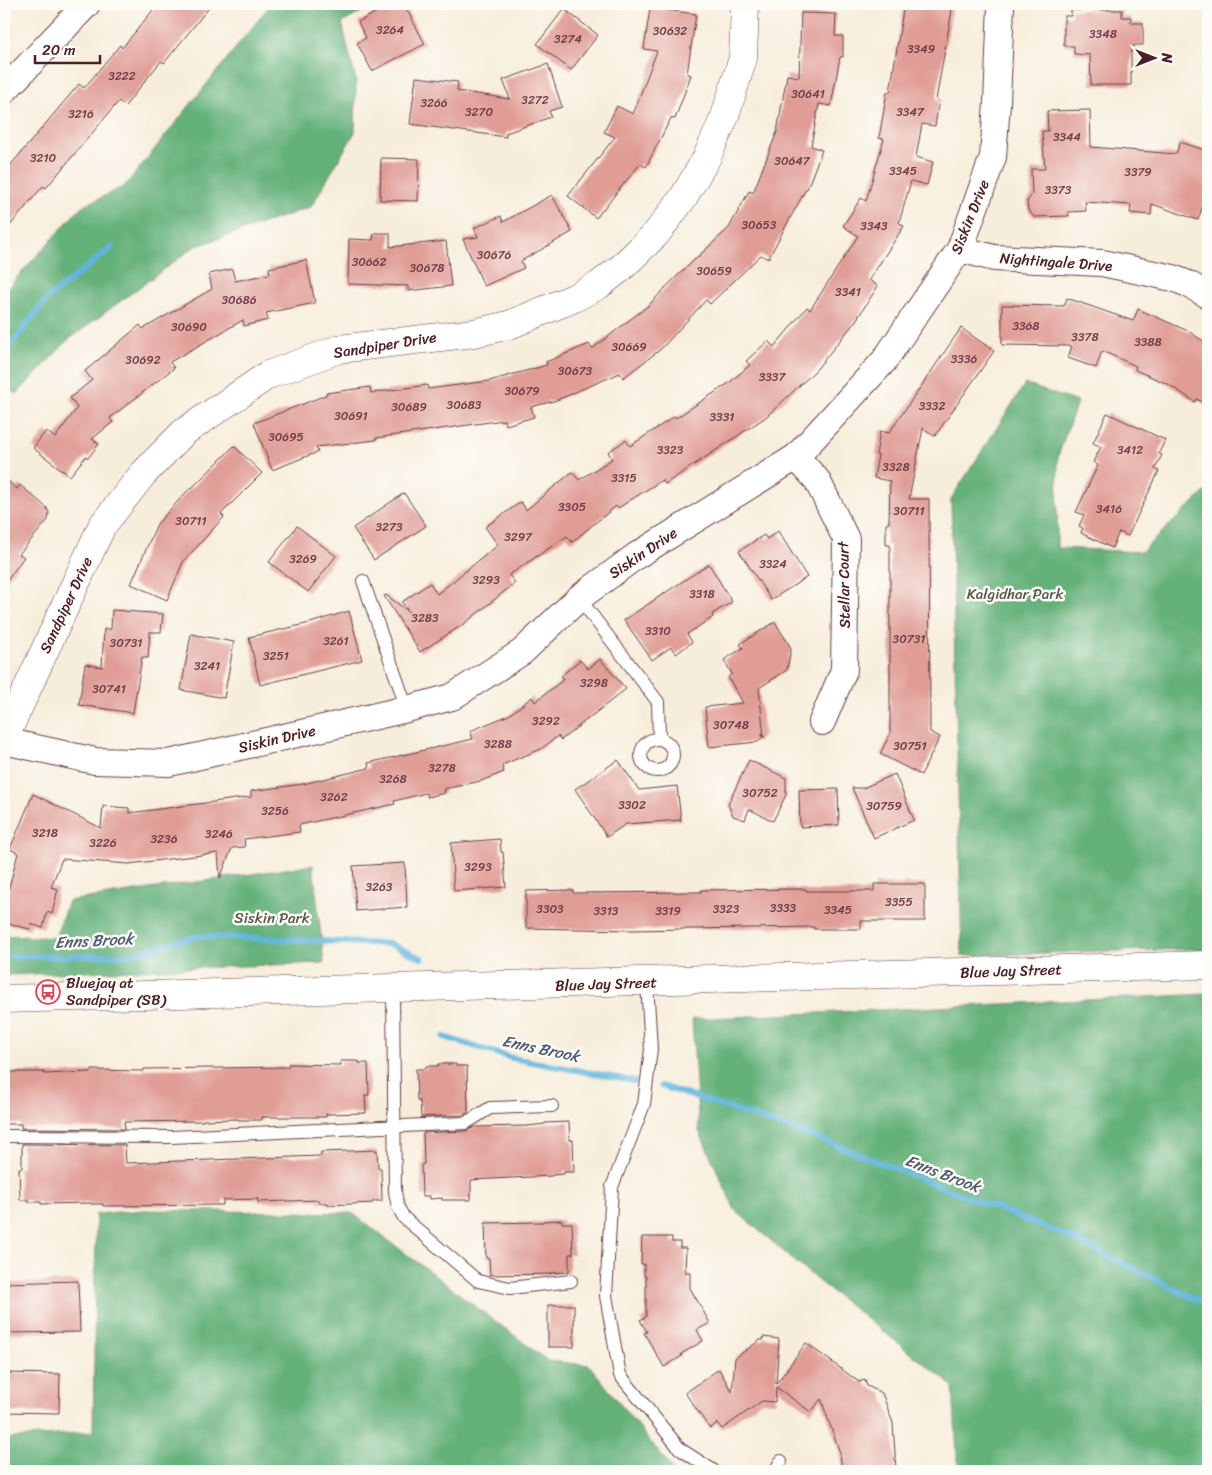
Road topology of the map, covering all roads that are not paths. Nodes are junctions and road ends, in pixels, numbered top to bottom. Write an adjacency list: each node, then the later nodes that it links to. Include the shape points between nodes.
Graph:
1 (745, 4): 13 (street, Sandpiper Drive, via 742,58 725,116 684,198 656,234 599,286 509,326 339,350 268,375 184,432 143,474 102,526)
2 (1001, 4): 5 (street, Siskin Drive, via 993,157)
3 (78, 7): 4 (street)
4 (4, 91)
5 (960, 249): 6 (street, Nightingale Drive, via 994,258 1102,263 1172,278); 7 (street, Siskin Drive, via 884,361)
6 (1208, 295)
7 (796, 457): 9 (street, Siskin Drive, via 636,556); 11 (street, Stellar Court, via 817,480 846,539 844,670)
8 (363, 582): 10 (lane)
9 (579, 598): 10 (street, Siskin Drive, via 522,652 452,697); 12 (lane, via 658,702)
10 (407, 709): 13 (street, Siskin Drive, via 169,763 94,761)
11 (822, 722)
12 (659, 737)
13 (4, 740)
14 (1208, 965): 15 (street, Blue Jay Street)
15 (647, 982): 16 (street, Blue Jay Street); 22 (lane, via 650,1049 644,1104 612,1187 606,1296 620,1375 680,1449)
16 (394, 990): 17 (street, Blue Jay Street); 19 (lane)
17 (4, 999)
18 (552, 1106): 19 (lane, via 490,1108 466,1123)
19 (394, 1126): 20 (lane, via 172,1137); 21 (lane, via 394,1192 404,1218 478,1281 510,1288)
20 (4, 1136)
21 (571, 1281)
22 (714, 1471)

